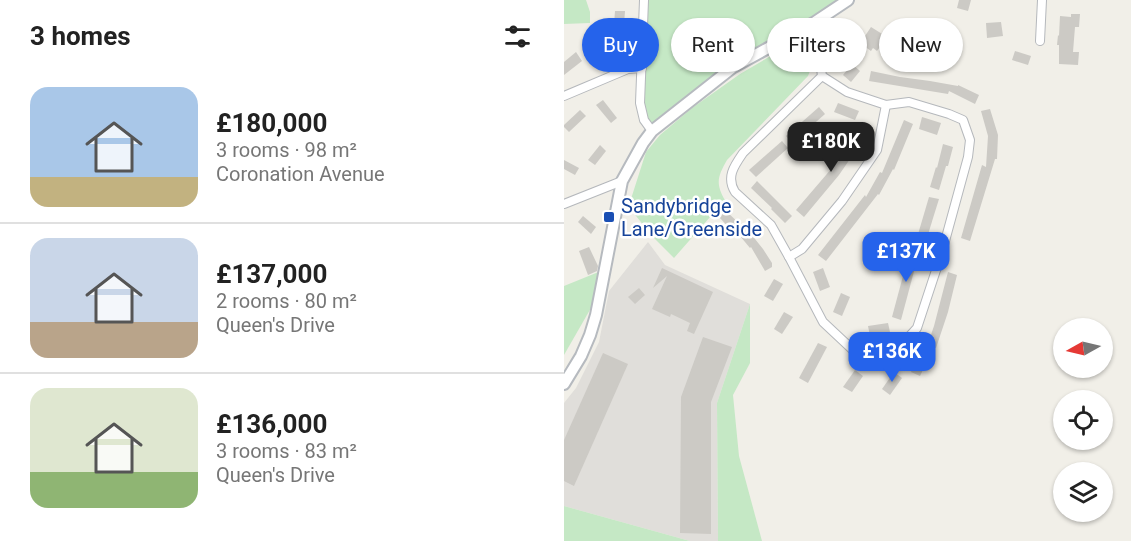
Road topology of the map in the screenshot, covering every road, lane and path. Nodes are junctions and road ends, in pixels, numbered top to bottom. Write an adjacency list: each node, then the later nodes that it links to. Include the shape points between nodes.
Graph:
1 (645, 0): 4 (street)
2 (848, 0): 5 (street)
3 (1042, 0): 7 (street)
4 (644, 18)
5 (821, 18)
6 (1030, 23): 7 (street)
7 (1041, 23): 8 (street)
8 (1040, 41)
9 (767, 49): 16 (street, via 732,68)
10 (621, 72): 14 (street)
11 (642, 72): 16 (street, via 641,111)
12 (821, 72): 13 (street)
13 (822, 76): 15 (street, via 847,92); 19 (street, via 743,153 730,178 735,192 771,225)
14 (564, 96)
15 (886, 105): 19 (street, via 877,150 842,201 802,249); 19 (street, via 909,102 949,114 963,120 970,140 942,252 917,328 894,353 855,352 823,322)
16 (652, 130): 17 (street)
17 (622, 181): 18 (street); 20 (street, via 594,322 581,356)
18 (564, 204)
19 (789, 256)
20 (564, 384)

